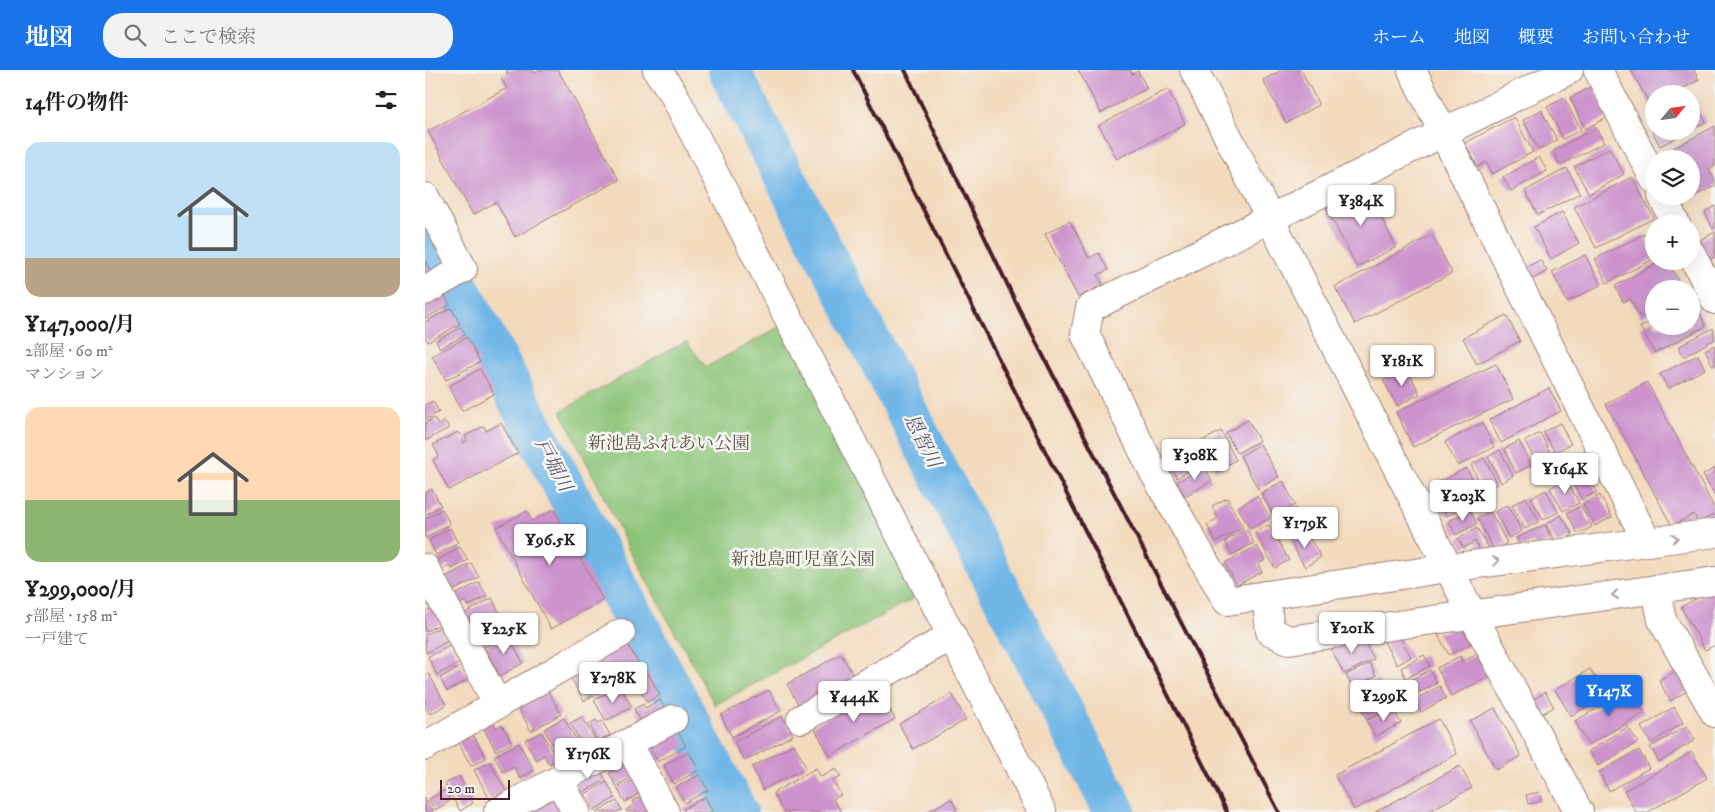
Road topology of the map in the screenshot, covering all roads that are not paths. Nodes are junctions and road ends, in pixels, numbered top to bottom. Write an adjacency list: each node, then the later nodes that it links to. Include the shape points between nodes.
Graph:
1 (657, 70): 23 (street, via 673,93)
2 (1194, 70): 9 (street)
3 (1411, 70): 6 (street)
4 (1569, 70): 6 (street)
5 (1598, 70): 7 (street)
6 (1443, 132): 9 (street); 14 (street)
7 (1645, 161)
8 (425, 197): 11 (street, via 463,269)
9 (1269, 218): 16 (street); 19 (street, via 1090,308 1085,334 1153,471 1227,601)
10 (1700, 270): 12 (street)
11 (425, 291)
12 (1715, 300)
13 (1715, 533): 14 (street, one-way to 13)
14 (1647, 542): 16 (street, one-way to 14)
15 (425, 568): 20 (street)
16 (1448, 568): 19 (street); 21 (street)
17 (1715, 581): 18 (street)
18 (1656, 589): 21 (street, one-way to 21); 25 (street, via 1662,620)
19 (1267, 595): 21 (street, via 1270,631 1289,640)
20 (432, 598): 24 (street)
21 (1472, 614): 35 (street)
22 (621, 633): 24 (street)
23 (952, 636): 27 (street); 34 (street)
24 (498, 704): 29 (street)
25 (1715, 713)
26 (673, 719): 28 (street)
27 (801, 719)
28 (628, 743): 30 (street); 33 (street)
29 (425, 746)
30 (559, 780): 31 (street); 32 (street)
31 (497, 812)
32 (576, 812)
33 (665, 812)
34 (1042, 812)
35 (1579, 812)

